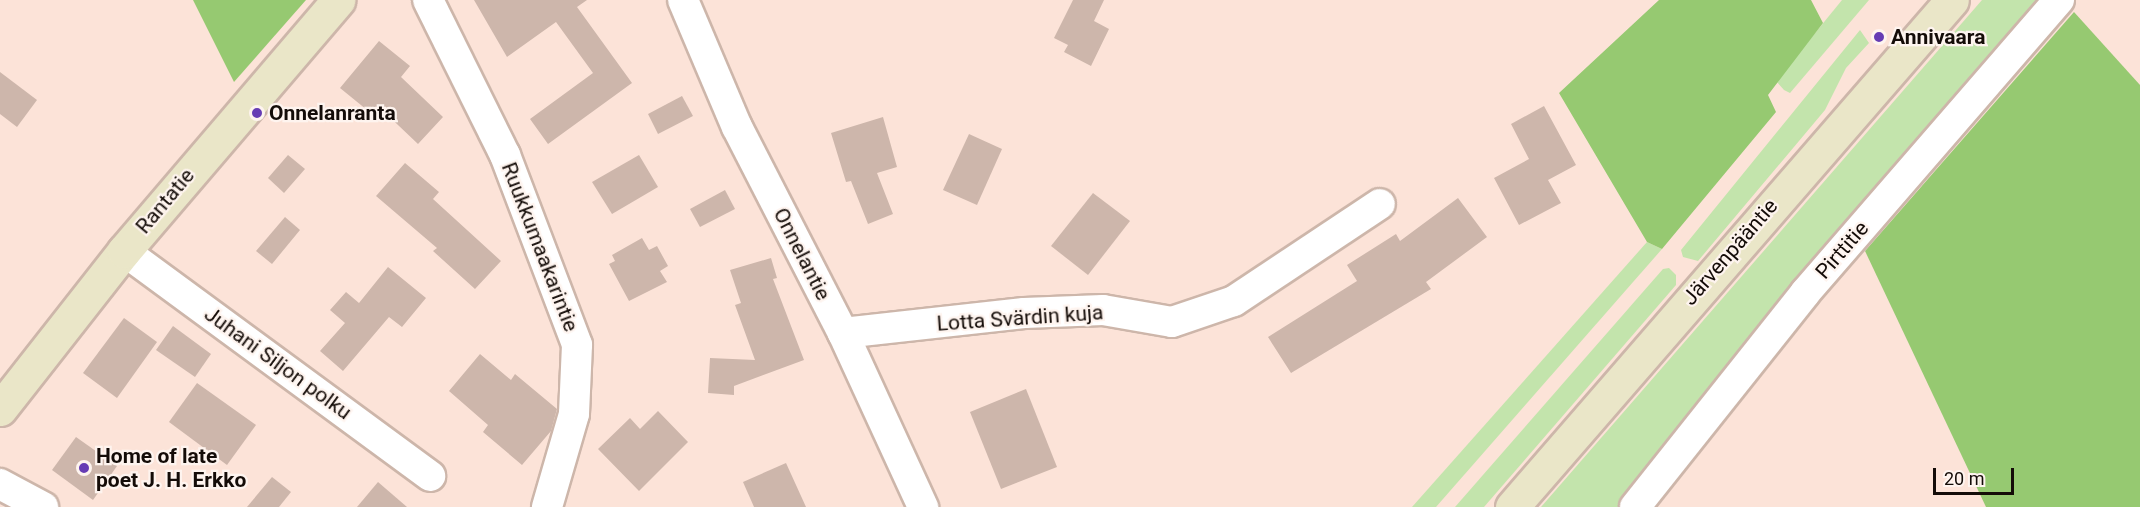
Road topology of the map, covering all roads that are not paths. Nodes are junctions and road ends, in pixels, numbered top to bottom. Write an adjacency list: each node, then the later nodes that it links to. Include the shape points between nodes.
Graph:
1 (338, 0): 7 (main road, Rantatie)
2 (428, 0): 13 (street, Ruukkumaakarintie, via 505,155 577,345 574,414)
3 (683, 0): 8 (street, Onnelantie, via 737,127)
4 (1952, 0): 15 (main road, Järvenpääntie)
5 (2059, 0): 16 (street, Pirttitie, via 1805,293)
6 (1380, 204): 8 (street, Lotta Svärdin kuja, via 1234,301 1172,322 1092,311 1024,313)
7 (124, 250): 9 (main road, Rantatie); 10 (street, Juhani Siljon polku)
8 (843, 333): 14 (street, Onnelantie)
9 (0, 409)
10 (430, 476)
11 (0, 484): 12 (street)
12 (43, 507)
13 (547, 507)
14 (923, 507)
15 (1512, 507)
16 (1635, 507)

